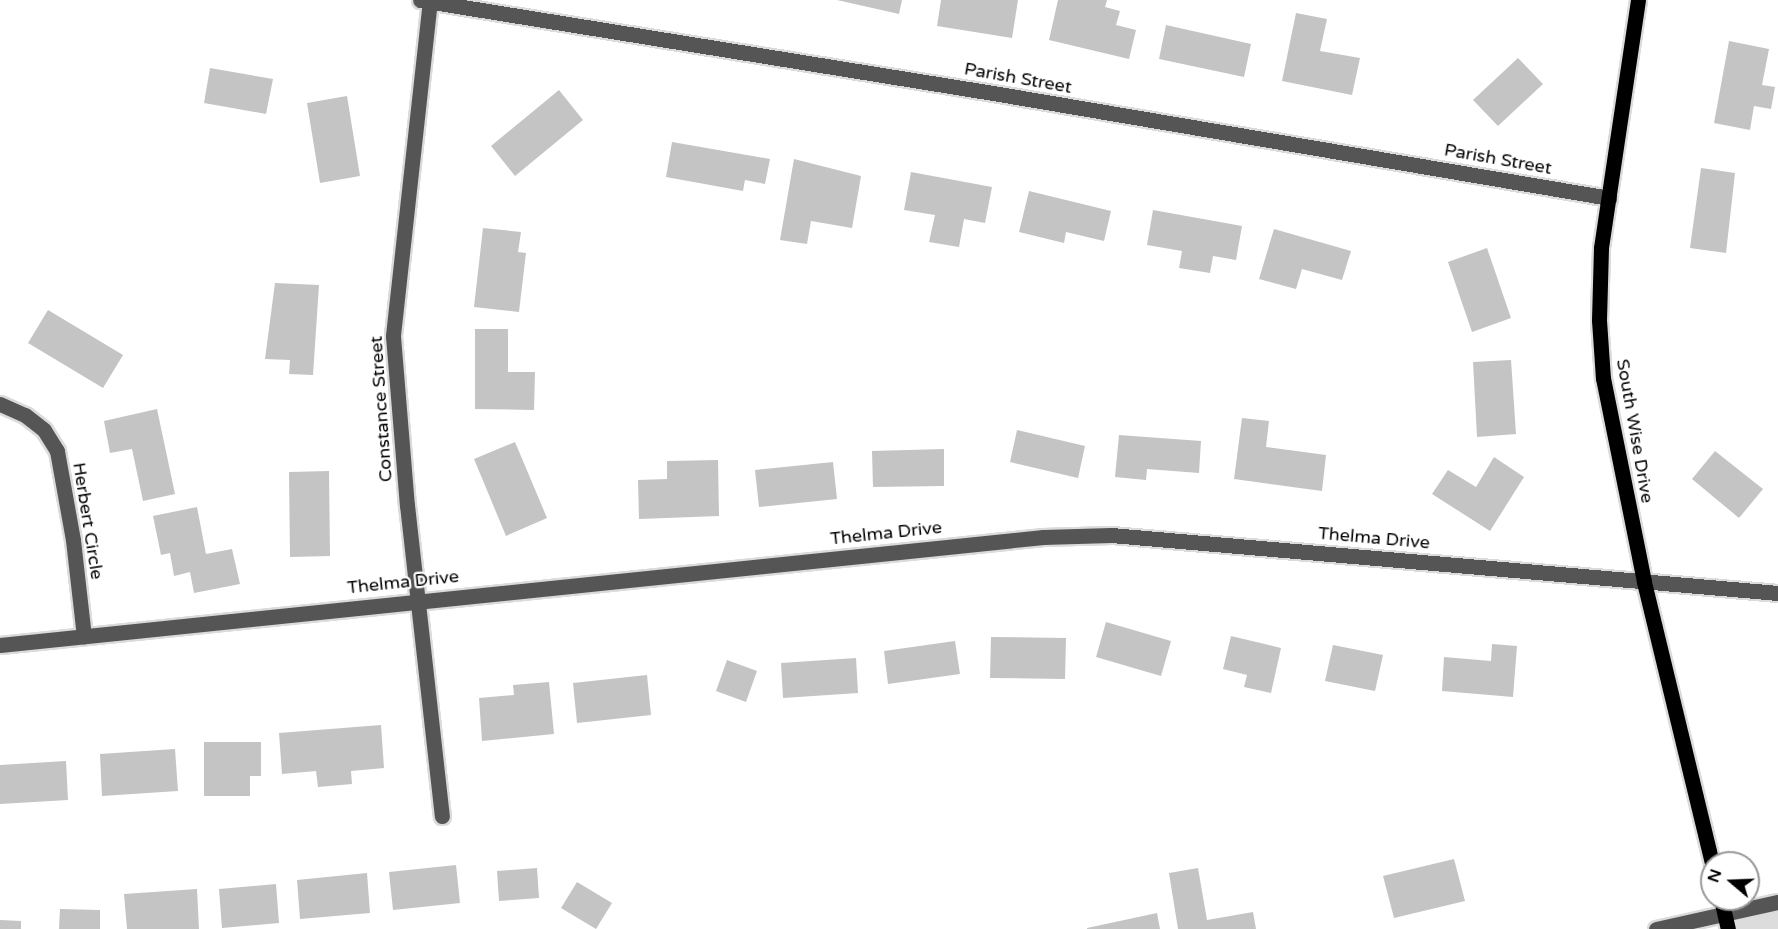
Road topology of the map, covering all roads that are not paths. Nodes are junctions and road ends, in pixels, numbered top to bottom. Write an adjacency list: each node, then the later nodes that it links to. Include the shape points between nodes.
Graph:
1 (1638, 0): 3 (main road, South Wise Drive)
2 (427, 1): 3 (street, Parish Street); 7 (street, Constance Street, via 393,336)
3 (1609, 198): 5 (main road, South Wise Drive, via 1601,248 1599,320 1603,378)
4 (0, 404): 8 (street, Herbert Circle, via 25,415 44,430 57,451)
5 (1644, 582): 6 (street, Thelma Drive); 7 (street, Thelma Drive, via 1111,535 1043,537); 11 (main road, South Wise Drive)
6 (1778, 592)
7 (418, 600): 8 (street, Thelma Drive); 10 (street, Constance Street)
8 (84, 636): 9 (street, Thelma Drive)
9 (0, 645)
10 (442, 816)
11 (1709, 851)
12 (1778, 902): 13 (street)
13 (1724, 914): 14 (street)
14 (1656, 929)

